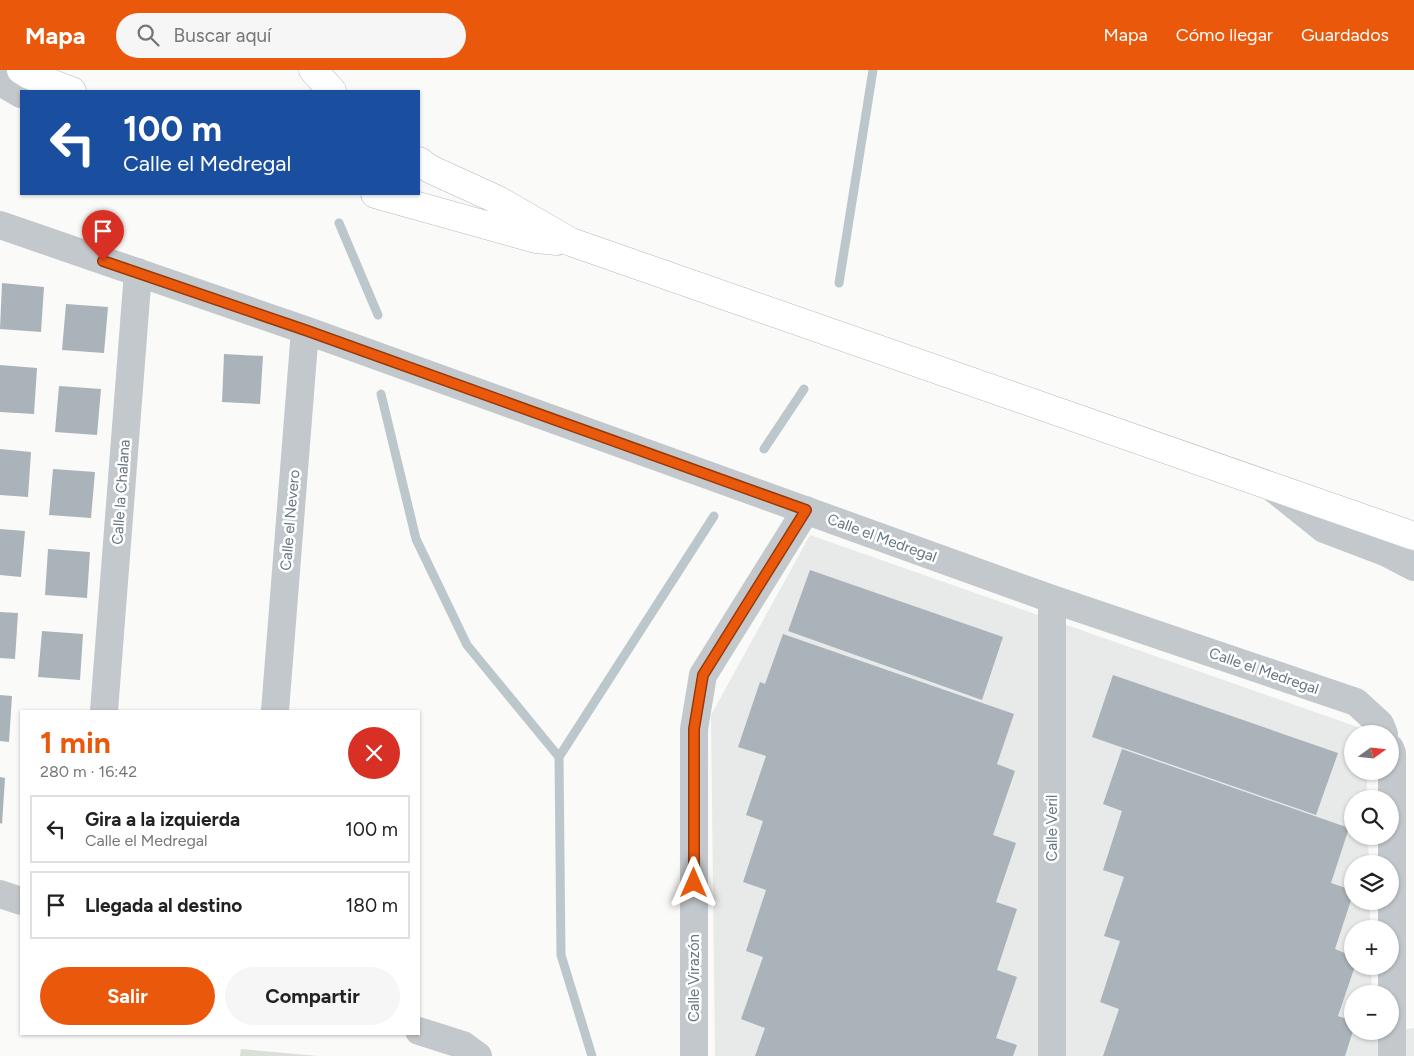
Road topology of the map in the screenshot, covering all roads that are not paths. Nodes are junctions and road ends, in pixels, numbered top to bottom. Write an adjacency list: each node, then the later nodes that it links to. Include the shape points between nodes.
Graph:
1 (314, 70): 5 (highway)
2 (0, 80): 3 (highway)
3 (24, 80): 4 (highway)
4 (68, 90)
5 (331, 90)
6 (420, 162): 9 (highway, via 498,200)
7 (379, 195): 9 (highway, via 536,239)
8 (0, 225): 10 (street, Calle el Medregal)
9 (571, 242): 12 (highway)
10 (138, 272): 11 (street, Calle el Medregal); 17 (street, Calle la Chalana)
11 (305, 330): 13 (street, Calle el Medregal); 18 (street, Calle el Nevero)
12 (1273, 488): 14 (highway); 15 (street, via 1324,528)
13 (806, 510): 16 (street, Calle el Medregal); 26 (street, Calle Virazón, via 703,675 694,729)
14 (1414, 536)
15 (1414, 567)
16 (1052, 599): 19 (street, Calle el Medregal, via 1356,702); 27 (street, Calle Veril)
17 (104, 710)
18 (275, 710)
19 (1380, 725)
20 (1391, 780): 23 (street)
21 (0, 894): 22 (street)
22 (20, 902)
23 (1403, 1010): 28 (street)
24 (420, 1031): 25 (street, via 463,1045)
25 (478, 1056)
26 (694, 1056)
27 (1052, 1056)
28 (1392, 1056)

